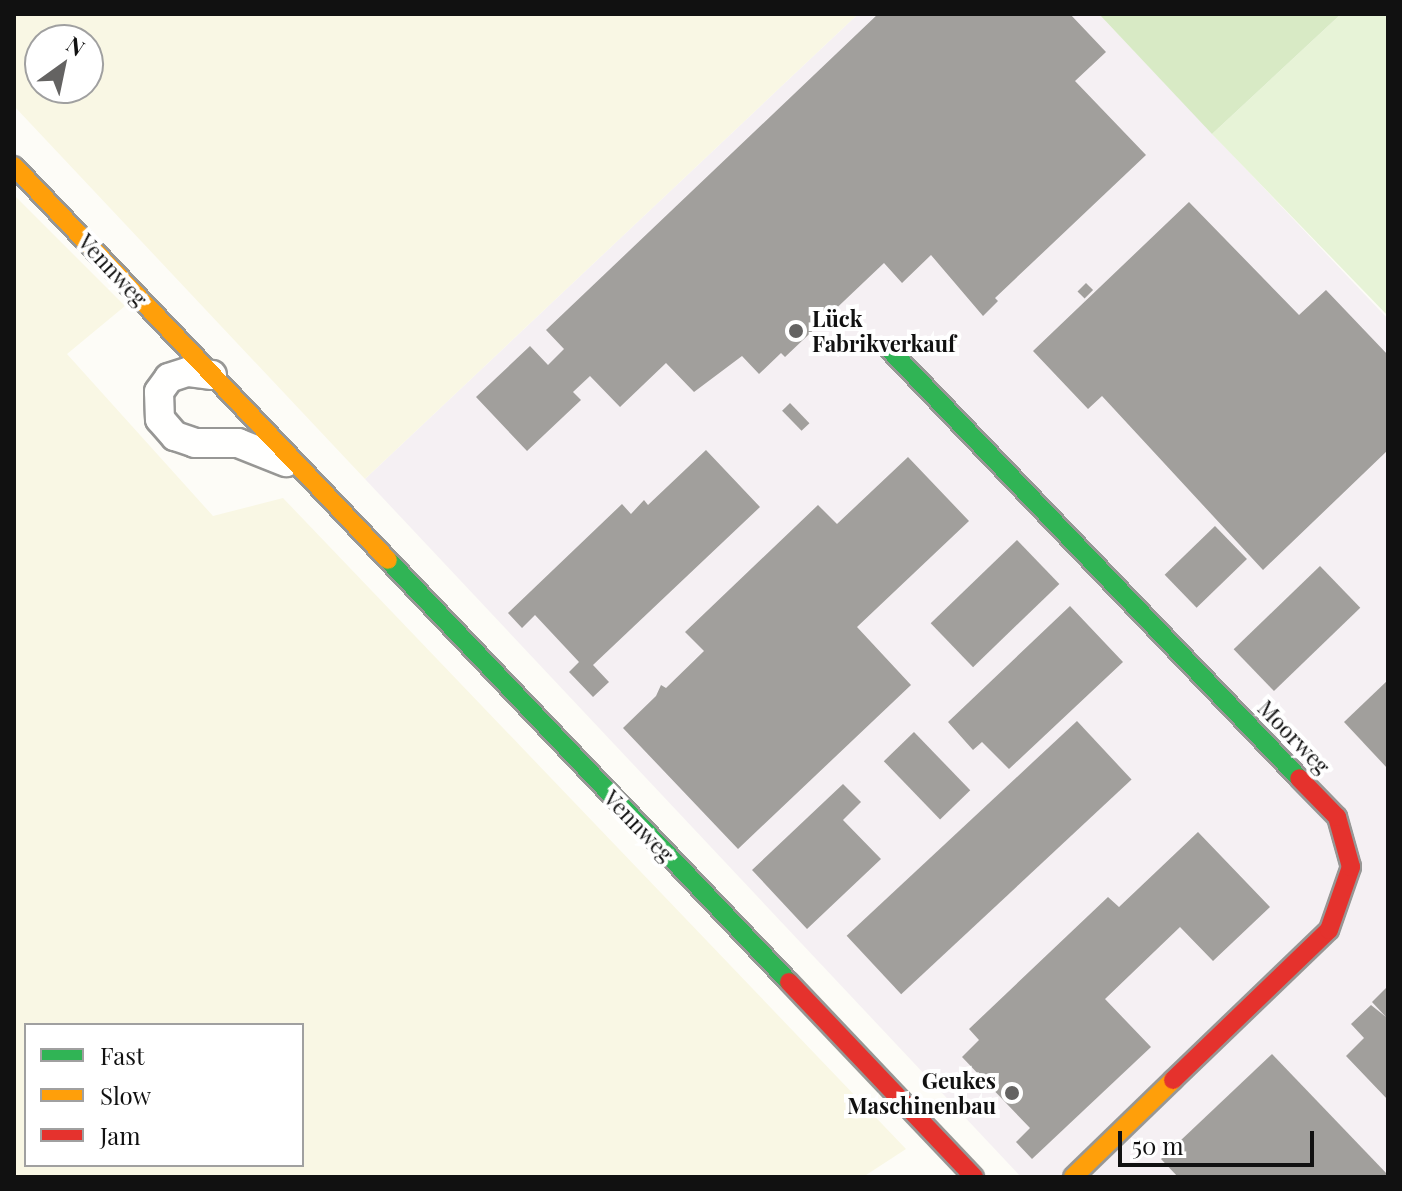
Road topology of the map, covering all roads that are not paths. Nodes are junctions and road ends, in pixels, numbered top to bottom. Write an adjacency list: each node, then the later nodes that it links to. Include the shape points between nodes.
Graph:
1 (14, 166): 3 (street, Vennweg)
2 (888, 348): 6 (street, Moorweg, via 1337,817 1351,867 1329,930)
3 (212, 375): 4 (street, Vennweg); 4 (street, Vennweg, via 187,372 169,378 159,392 160,419 175,436 195,443 256,447)
4 (305, 474): 5 (street, Vennweg)
5 (974, 1177)
6 (1073, 1177)

